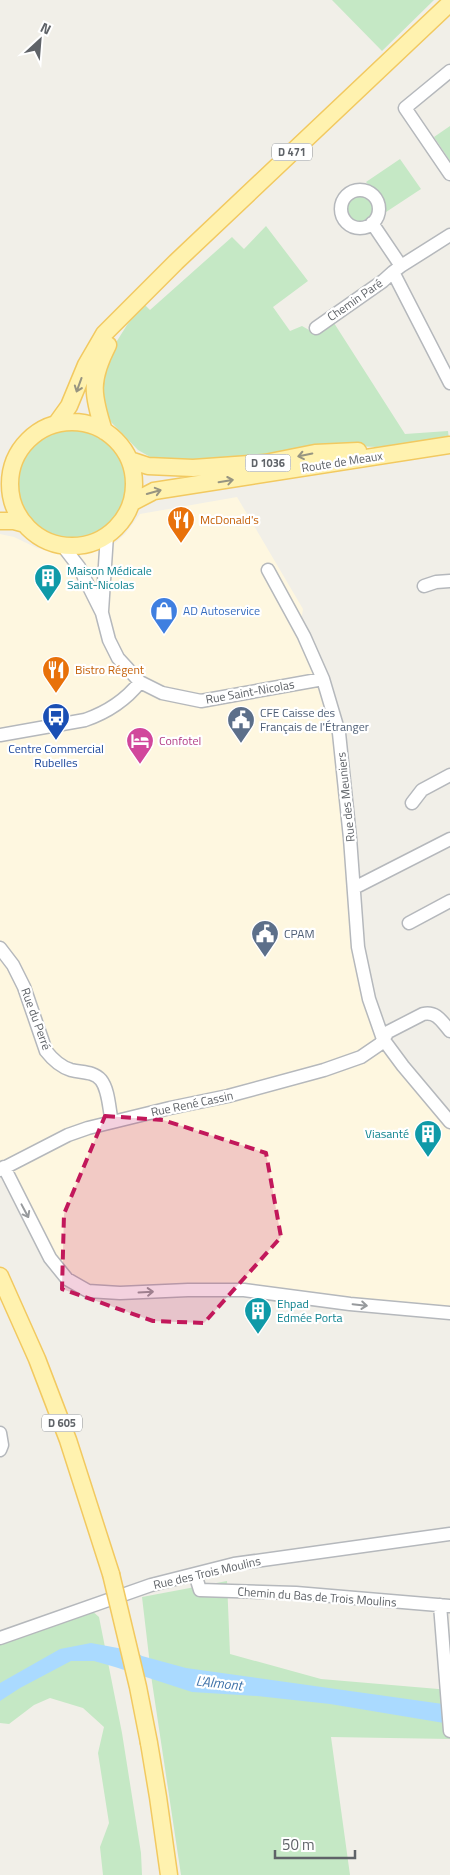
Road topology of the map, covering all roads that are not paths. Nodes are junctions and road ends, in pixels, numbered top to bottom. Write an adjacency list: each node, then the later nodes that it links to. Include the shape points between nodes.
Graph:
1 (450, 3): 7 (main road, D 471)
2 (450, 71): 3 (street, via 405,108)
3 (450, 174)
4 (372, 223): 6 (street)
5 (450, 235): 6 (street, Chemin Paré)
6 (397, 269): 8 (street, Chemin Paré); 9 (street)
7 (135, 303): 10 (main road, D 471, one-way to 10, via 104,334 86,364 72,400); 11 (main road, D 471, via 109,342 97,369 94,395)
8 (316, 328)
9 (450, 383)
10 (56, 424): 11 (main road, via 84,423); 15 (main road, via 29,440)
11 (104, 431): 14 (main road)
12 (450, 445): 13 (main road, Route de Meaux / D 1036)
13 (406, 452): 14 (main road, Route de Meaux / D 1036, one-way to 14, via 315,453 265,463 193,468 148,466); 17 (main road, Route de Meaux / D 1036, one-way to 13, via 154,491)
14 (130, 460): 17 (main road, via 134,484)
15 (14, 464): 16 (main road); 19 (main road, via 12,495)
16 (0, 476)
17 (132, 502): 20 (main road, via 120,523)
18 (0, 521): 19 (main road, via 14,520)
19 (25, 524): 21 (main road, via 40,536)
20 (107, 535): 21 (main road, via 87,544); 25 (street, Rue Saint-Nicolas)
21 (62, 545): 25 (street, Rue Saint-Nicolas, via 79,566)
22 (268, 570): 26 (street, Rue des Meuniers, via 304,636)
23 (450, 582): 24 (street)
24 (424, 586)
25 (102, 613): 27 (street, Rue Saint-Nicolas, via 118,658)
26 (323, 680): 27 (street, Rue Saint-Nicolas, via 201,701 162,693); 32 (street, Rue des Meuniers, via 339,733)
27 (140, 682): 28 (street, via 116,706 97,716)
28 (0, 736)
29 (450, 774): 30 (street, via 422,790)
30 (412, 804)
31 (450, 839): 32 (street)
32 (354, 888): 37 (street, Rue des Meuniers, via 364,982)
33 (450, 901): 34 (street)
34 (410, 923)
35 (0, 948): 38 (street, Rue du Perré, via 24,987 46,1052 63,1066 93,1074 101,1081)
36 (450, 1031): 37 (street, Rue René Cassin, via 436,1015 430,1013 388,1032)
37 (384, 1039): 38 (street, Rue René Cassin, via 361,1057 324,1070); 39 (street, Rue des Meuniers)
38 (112, 1122): 40 (street, Rue René Cassin, via 68,1135)
39 (450, 1122)
40 (2, 1169): 43 (street, one-way to 43, via 50,1258 67,1279 88,1291 244,1290)
41 (0, 1276): 48 (main road, D 605, via 38,1359 68,1440)
42 (0, 1295): 48 (main road, D 605, via 65,1455)
43 (450, 1313)
44 (0, 1432): 45 (street)
45 (0, 1450)
46 (450, 1534): 47 (street, Rue des Trois Moulins, via 234,1564)
47 (195, 1574): 49 (street, Chemin du Bas de Trois Moulins, via 200,1590 296,1593); 50 (street, Rue des Trois Moulins, via 151,1585)
48 (107, 1576): 52 (main road, D 605, bridge, via 136,1678)
49 (445, 1606): 51 (street)
50 (0, 1638)
51 (450, 1729)
52 (144, 1743): 53 (main road, D 605); 54 (main road, D 605, via 158,1797)
53 (160, 1875)
54 (169, 1875)

